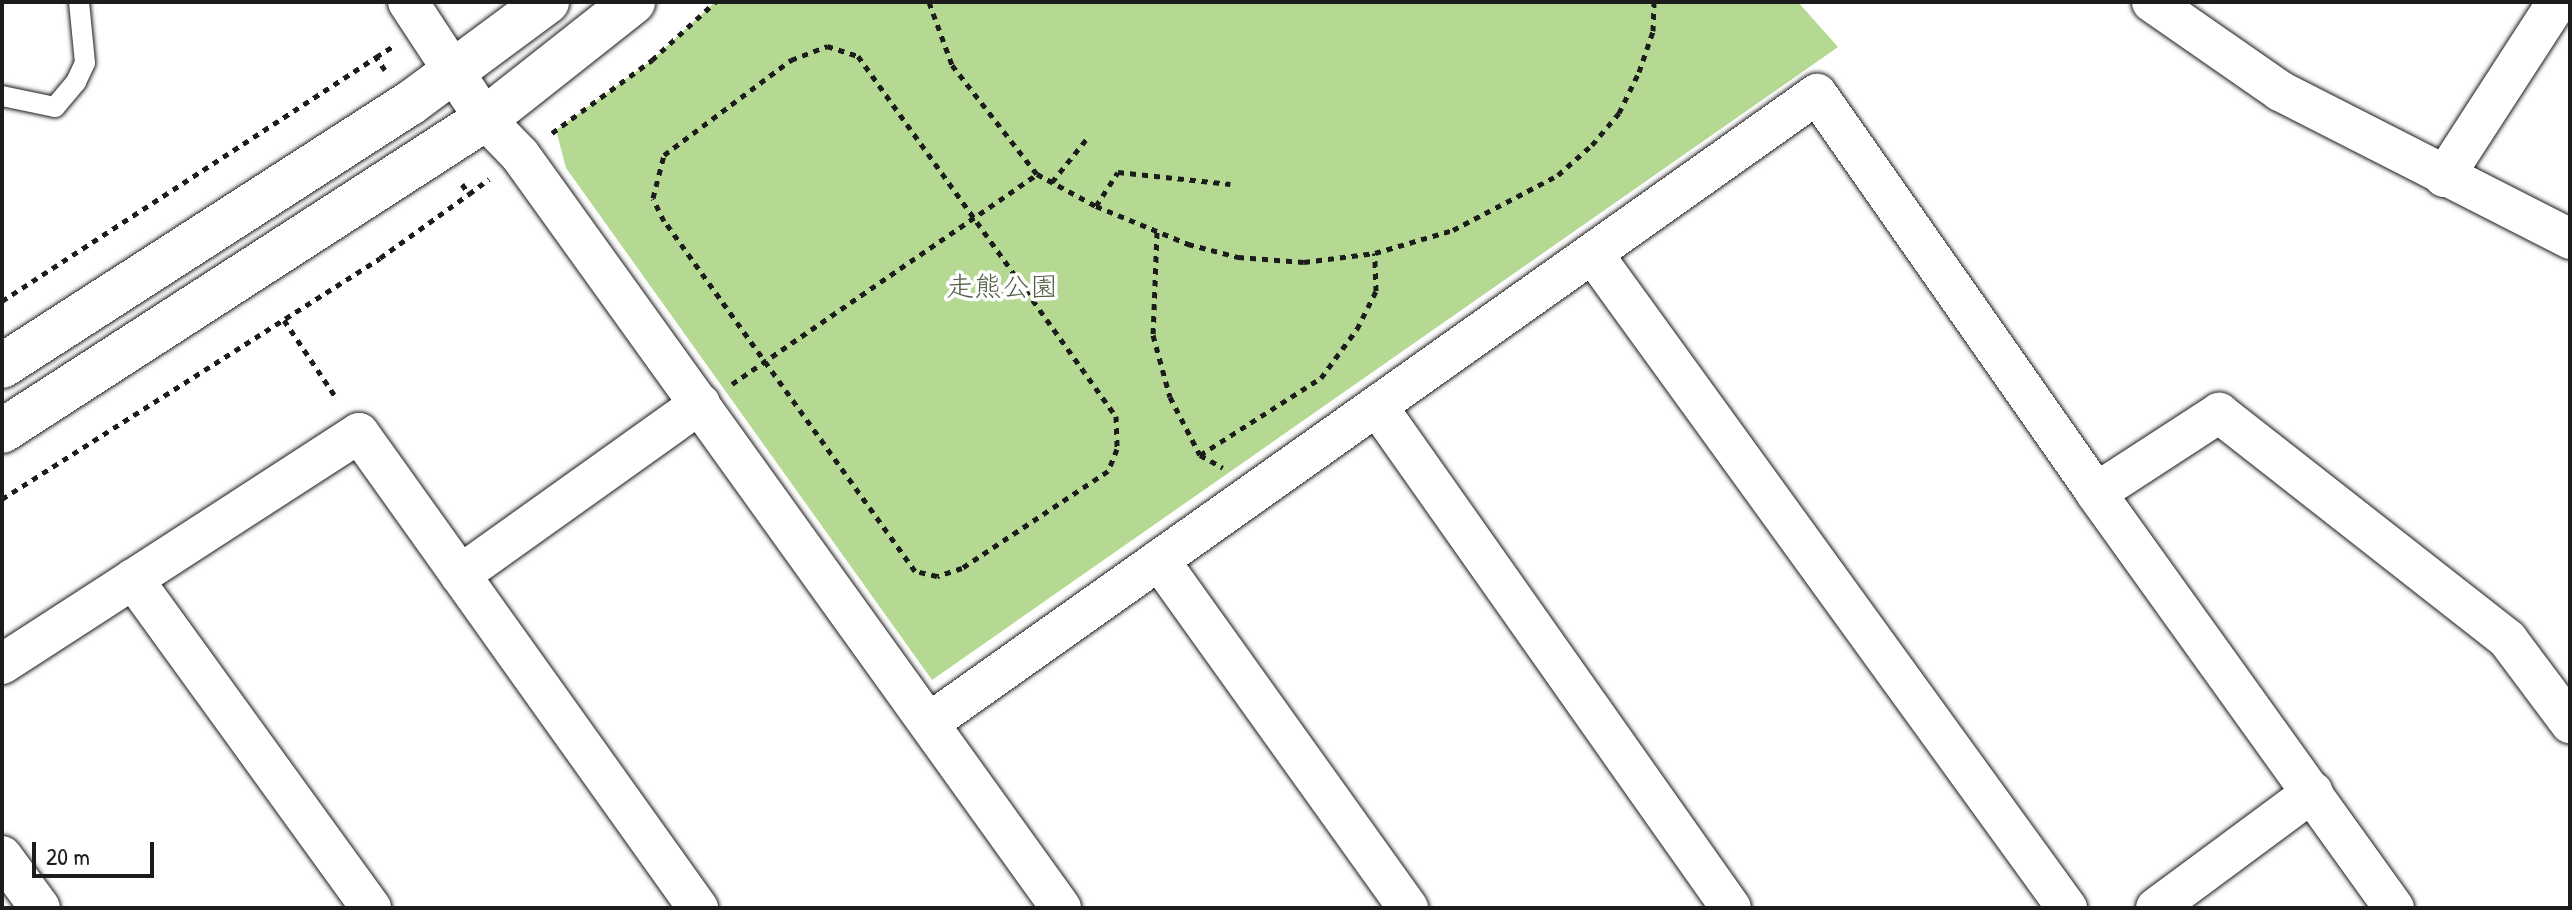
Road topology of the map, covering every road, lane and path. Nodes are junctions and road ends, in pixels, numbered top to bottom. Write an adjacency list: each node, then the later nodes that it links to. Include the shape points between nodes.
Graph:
1 (79, 2): 12 (lane, via 85,63 76,82 55,107)
2 (408, 2): 11 (street)
3 (547, 2): 11 (street)
4 (633, 2): 13 (street)
5 (715, 2): 14 (path, via 652,60)
6 (929, 2): 16 (path, via 952,65)
7 (1654, 2): 25 (path, via 1653,31 1639,72 1619,113 1592,145 1526,194 1453,230)
8 (2152, 2): 17 (street, via 2280,91)
9 (2557, 2): 17 (street)
10 (376, 57): 27 (path)
11 (455, 72): 13 (street); 30 (street)
12 (2, 96)
13 (485, 119): 31 (street, via 520,155); 33 (street)
14 (556, 130)
15 (1089, 136): 18 (path)
16 (1037, 174): 18 (path); 22 (path)
17 (2444, 177): 24 (street)
18 (1052, 182): 21 (path)
19 (1230, 184): 21 (path, via 1118,172)
20 (469, 194): 28 (path)
21 (1096, 206): 23 (path)
22 (975, 219): 29 (path); 29 (path, via 858,56 827,46 791,60 664,155 653,198); 29 (path, via 1116,416 1117,449 1108,471 962,568 937,576 915,571)
23 (1157, 232): 25 (path, via 1238,257 1304,262); 35 (path, via 1153,335 1170,397)
24 (2570, 239)
25 (1375, 253): 35 (path, via 1376,291 1357,329 1321,378)
26 (1593, 254): 32 (street); 37 (street, via 1817,94); 53 (street)
27 (2, 301)
28 (284, 320): 34 (path); 38 (path)
29 (766, 362): 31 (path)
30 (2, 366)
31 (700, 404): 40 (street); 43 (street)
32 (1377, 406): 36 (street); 52 (street)
33 (2, 431)
34 (359, 433): 40 (street); 41 (street)
35 (1200, 455): 36 (path)
36 (1259, 488): 39 (street)
37 (2096, 493): 44 (street, via 2219,413 2508,640); 45 (street)
38 (2, 499)
39 (1159, 560): 43 (street); 51 (street)
40 (460, 575): 49 (street)
41 (133, 579): 42 (street); 48 (street)
42 (2, 664)
43 (929, 723): 50 (street)
44 (2570, 723)
45 (2313, 792): 54 (street); 55 (street)
46 (2, 856): 47 (street)
47 (40, 908)
48 (371, 908)
49 (698, 908)
50 (1061, 908)
51 (1408, 908)
52 (1731, 908)
53 (2067, 908)
54 (2156, 908)
55 (2394, 908)

